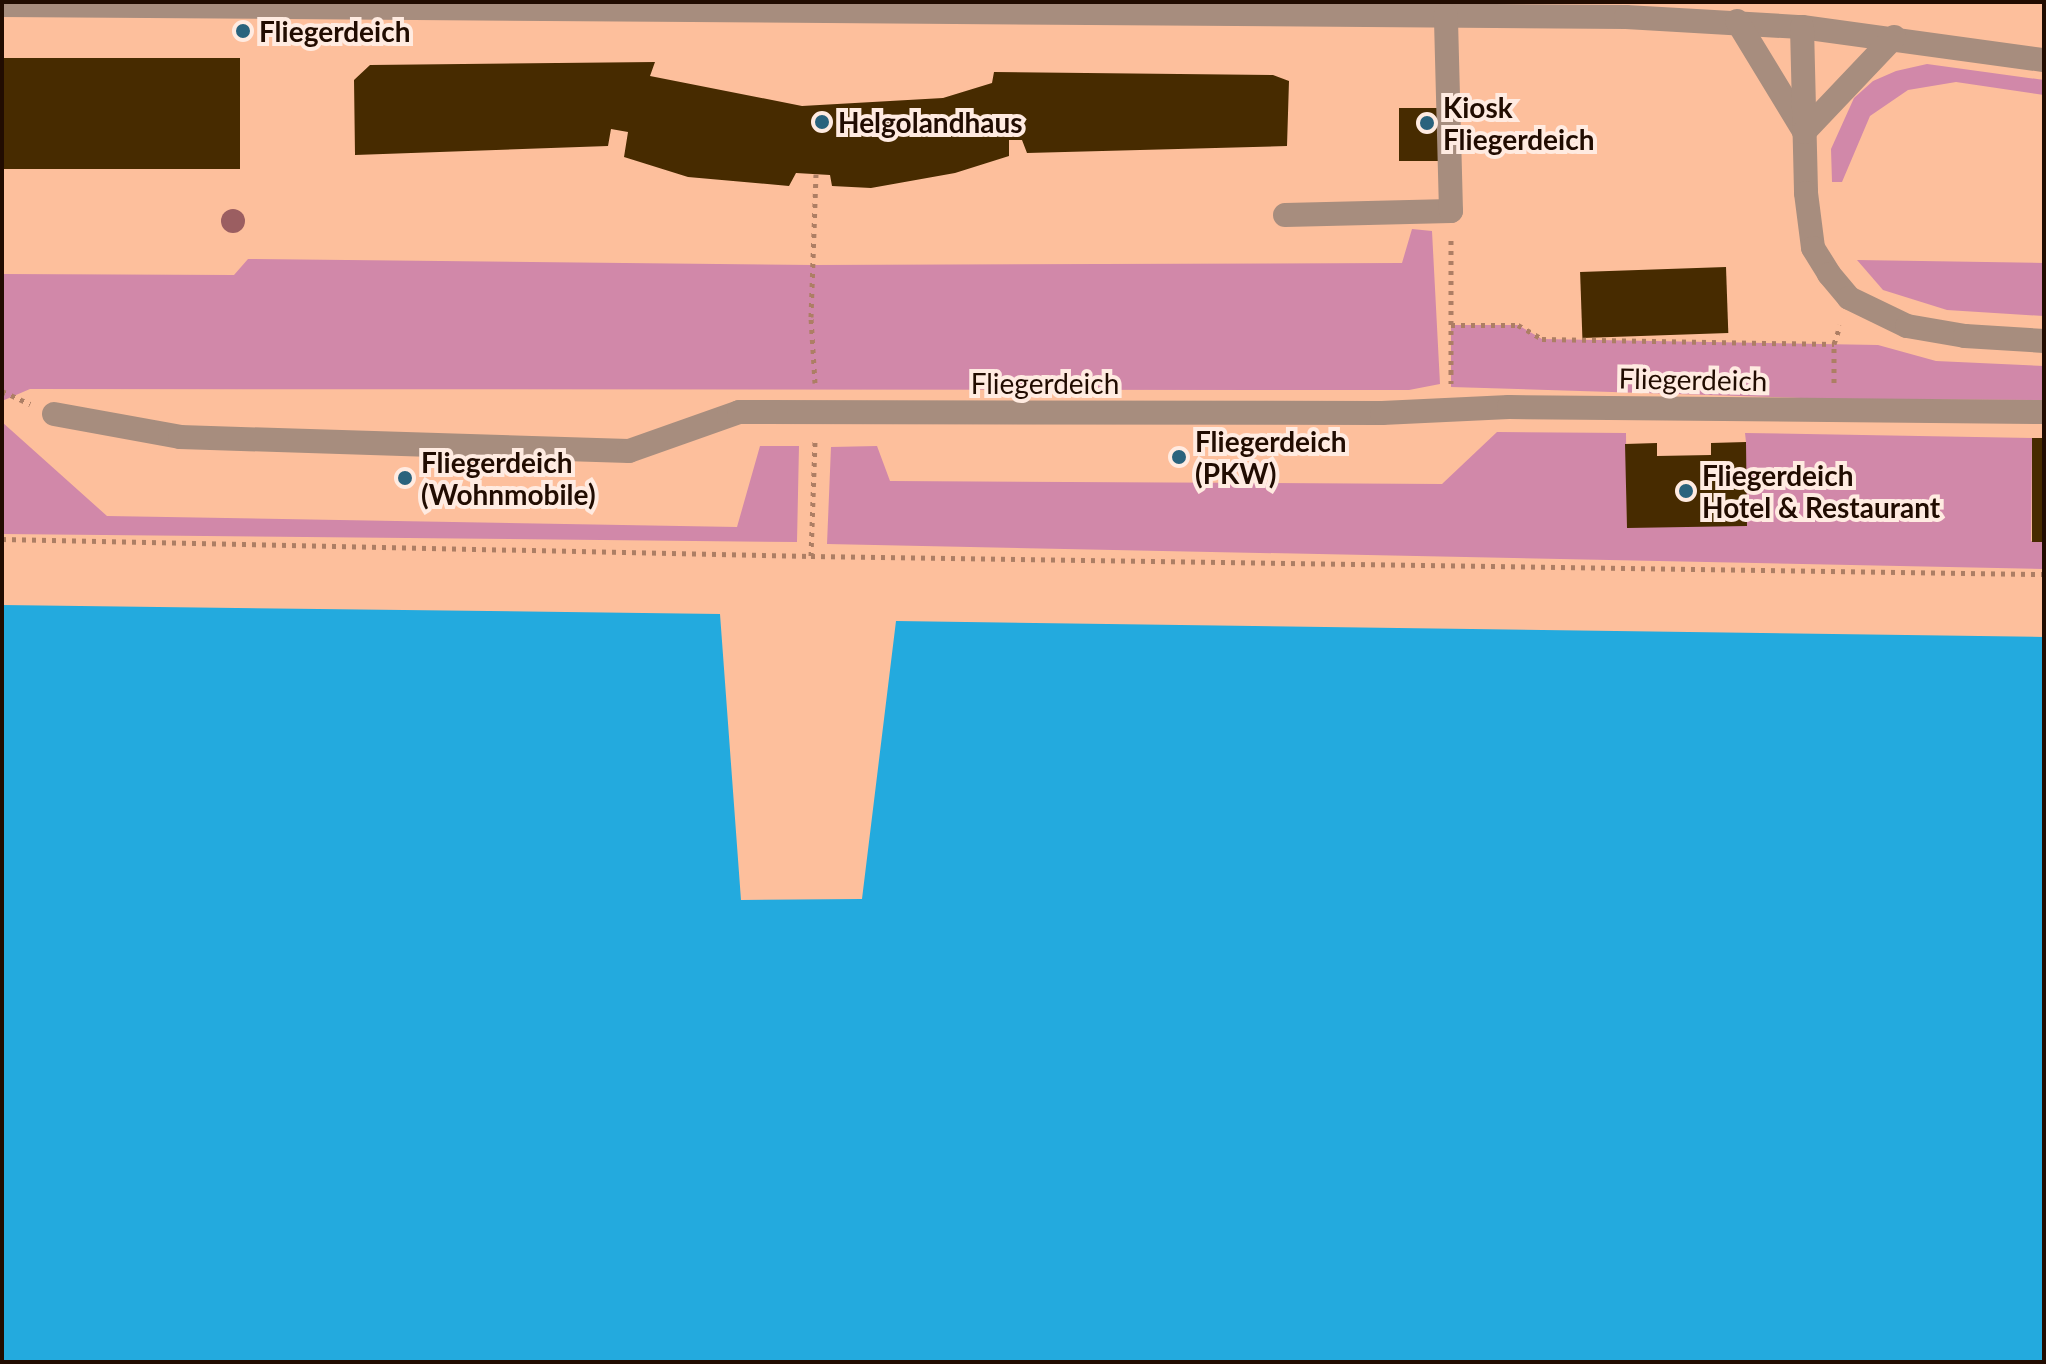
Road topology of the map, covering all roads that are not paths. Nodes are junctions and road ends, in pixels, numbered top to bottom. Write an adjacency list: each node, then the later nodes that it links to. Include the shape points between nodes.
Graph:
1 (2, 5): 2 (street)
2 (1446, 15): 3 (street); 8 (street, via 1451,211)
3 (1737, 21): 4 (street); 7 (street)
4 (1802, 27): 5 (street); 7 (street)
5 (1894, 37): 6 (street); 7 (street)
6 (2044, 60)
7 (1804, 132): 9 (street, via 1813,248 1849,298 1907,326)
8 (1285, 215)
9 (2044, 341)
10 (2044, 412): 11 (street, Fliegerdeich, via 739,412 629,451 180,437)
11 (54, 414)

